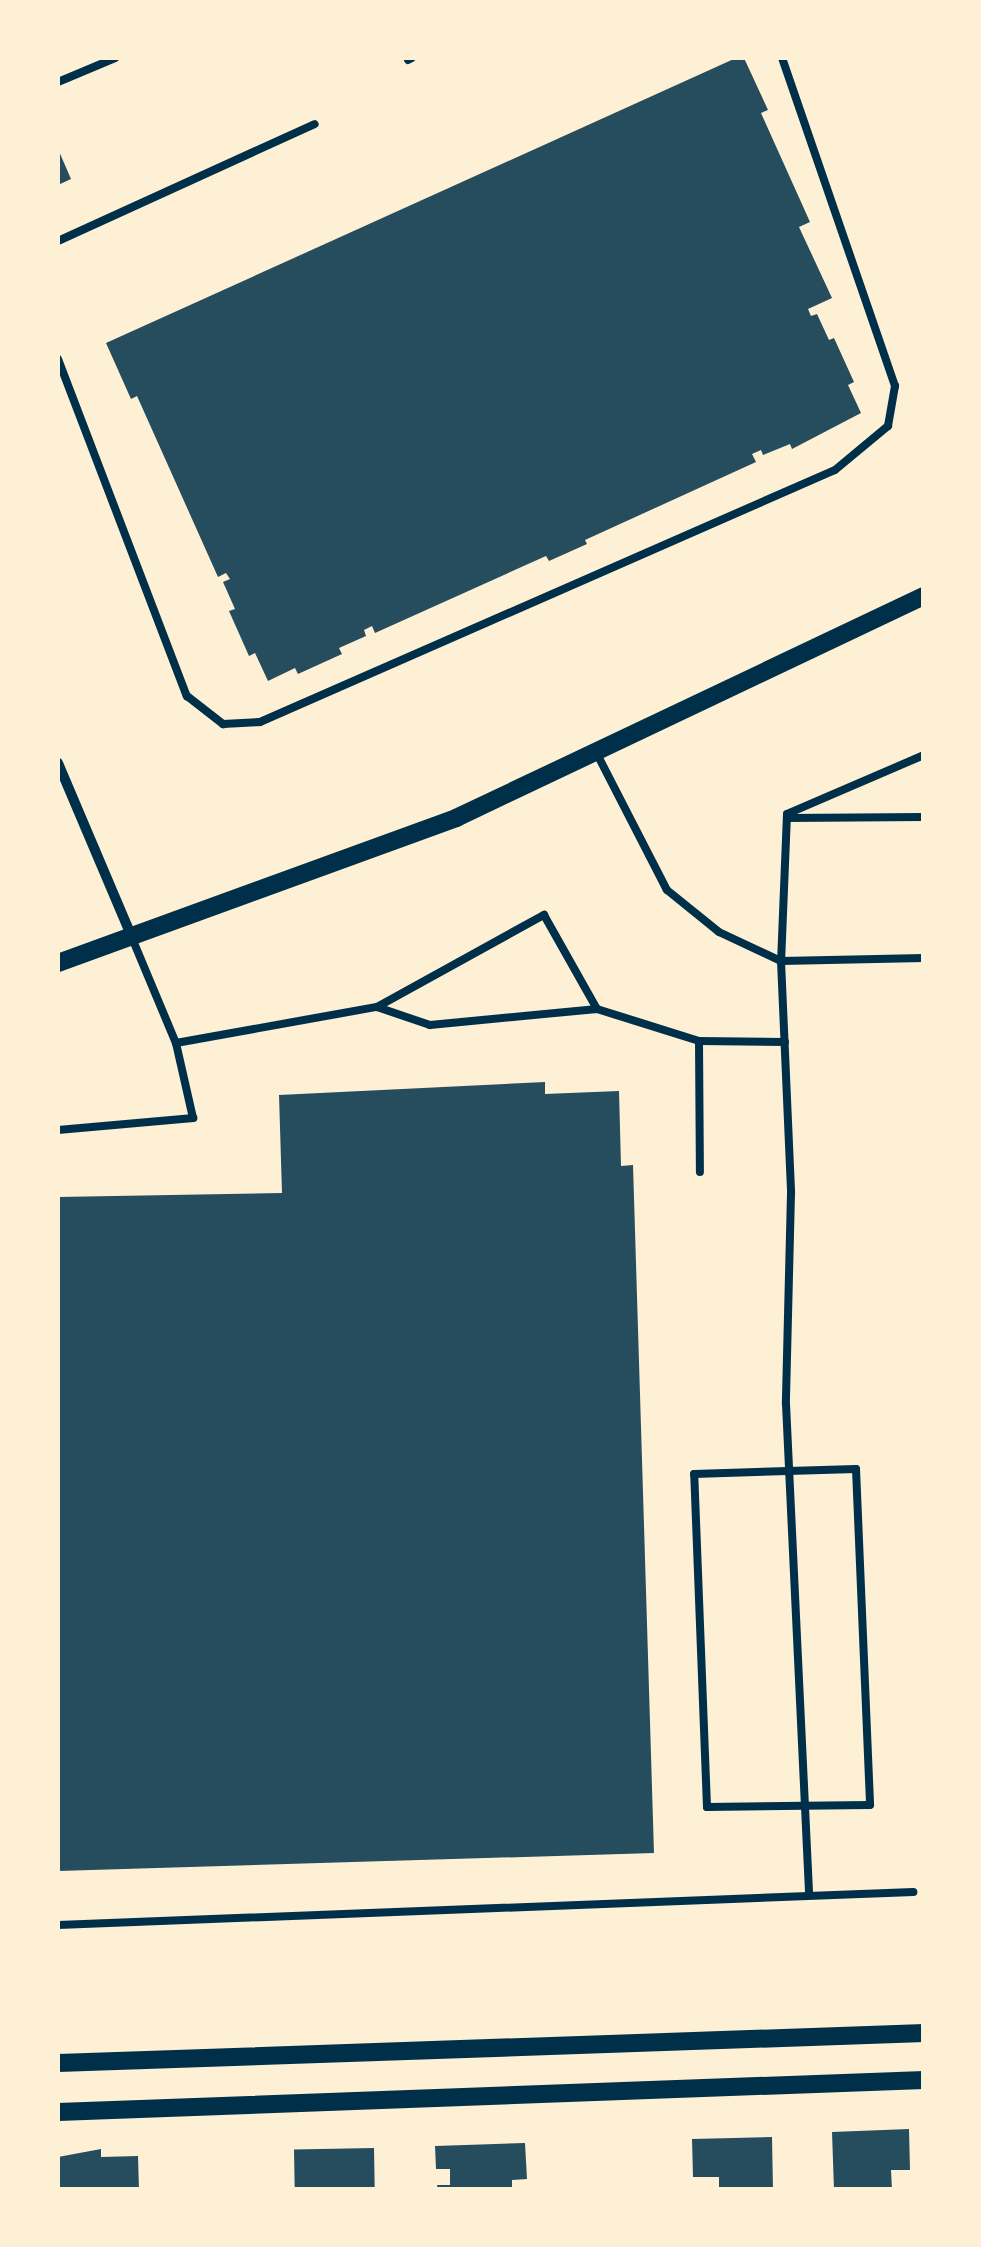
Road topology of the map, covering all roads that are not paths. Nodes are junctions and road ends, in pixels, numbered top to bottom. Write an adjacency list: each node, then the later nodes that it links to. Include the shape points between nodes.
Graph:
1 (116, 58): 3 (lane)
2 (782, 58): 6 (lane, via 896,386 888,426 835,470 260,722 223,724 186,696)
3 (58, 82)
4 (315, 124): 5 (lane)
5 (58, 240)
6 (58, 359)
7 (924, 596): 8 (street)
8 (596, 752): 13 (street, via 456,818); 15 (lane, via 667,890 719,932)
9 (924, 755): 12 (lane)
10 (58, 763): 13 (street)
11 (924, 817): 12 (lane)
12 (787, 818): 15 (lane)
13 (132, 938): 16 (street); 21 (lane)
14 (924, 958): 15 (lane)
15 (781, 962): 20 (lane)
16 (58, 963)
17 (377, 1007): 18 (lane, via 430,1025); 18 (lane, via 544,915); 21 (lane)
18 (597, 1008): 19 (lane)
19 (698, 1041): 20 (lane); 23 (lane)
20 (785, 1042): 24 (lane)
21 (176, 1043): 22 (lane, via 192,1118)
22 (58, 1130)
23 (700, 1172)
24 (788, 1470): 25 (lane); 25 (lane, via 856,1469 870,1805); 25 (lane, via 694,1474 704,1750 707,1807)
25 (805, 1806): 27 (lane)
26 (914, 1892): 27 (lane)
27 (809, 1894): 28 (lane)
28 (58, 1925)
29 (924, 2033): 30 (street)
30 (58, 2062)
31 (924, 2080): 32 (street)
32 (58, 2112)

